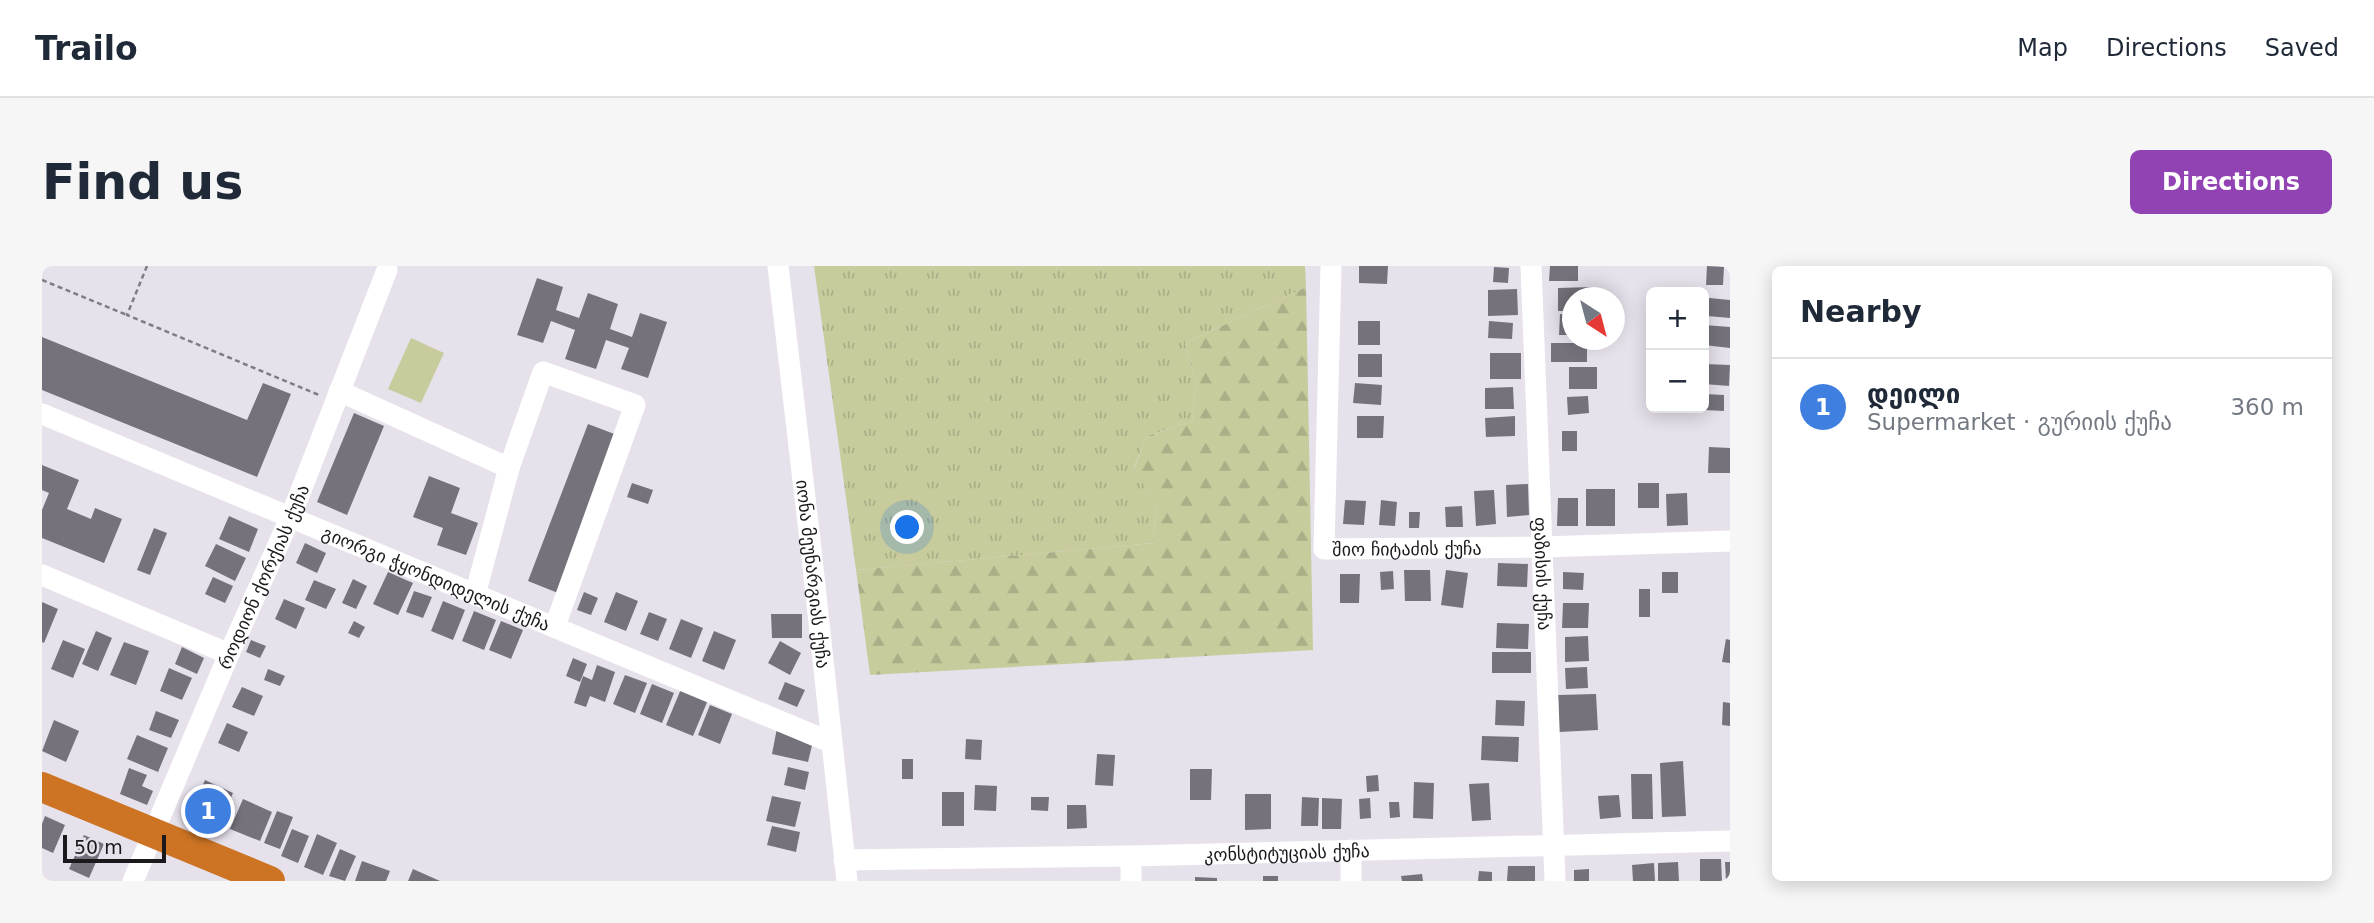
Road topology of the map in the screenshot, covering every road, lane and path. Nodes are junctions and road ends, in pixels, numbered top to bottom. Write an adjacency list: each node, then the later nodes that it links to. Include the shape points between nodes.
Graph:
1 (146, 266): 7 (path)
2 (778, 266): 18 (street, იონა მეუნარგიას ქუჩა)
3 (1331, 266): 13 (street, შიო ჩიტაძის ქუჩა, via 1324,550)
4 (1531, 266): 13 (street, ფაზისის ქუჩა)
5 (387, 270): 8 (street, როდიონ ქორქიას ქუჩა)
6 (42, 280): 7 (path)
7 (127, 315): 8 (path)
8 (337, 396): 10 (street); 11 (street, როდიონ ქორქიას ქუჩა)
9 (42, 414): 11 (street, გიორგი ჭყონდიდელის ქუჩა)
10 (509, 468): 15 (street); 16 (street, via 543,372 635,405)
11 (291, 516): 15 (street, გიორგი ჭყონდიდელის ქუჩა); 17 (street, როდიონ ქორქიას ქუჩა)
12 (1730, 541): 13 (street, შიო ჩიტაძის ქუჩა)
13 (1543, 547): 22 (street, ფაზისის ქუჩა)
14 (42, 575): 17 (street)
15 (475, 595): 16 (street, გიორგი ჭყონდიდელის ქუჩა)
16 (555, 626): 18 (street, გიორგი ჭყონდიდელის ქუჩა)
17 (229, 654): 20 (street, როდიონ ქორქიას ქუჩა)
18 (830, 742): 25 (street, იონა მეუნარგიას ქუჩა)
19 (42, 787): 20 (highway)
20 (153, 834): 26 (street, როდიონ ქორქიას ქუჩა); 27 (highway)
21 (1730, 841): 22 (street, კონსტიტუციას ქუჩა)
22 (1553, 845): 23 (street, კონსტიტუციას ქუჩა); 30 (street, ფაზისის ქუჩა)
23 (1351, 850): 24 (street, კონსტიტუციას ქუჩა); 29 (street)
24 (1131, 856): 25 (street, კონსტიტუციას ქუჩა); 28 (street)
25 (846, 870)
26 (133, 881)
27 (270, 881)
28 (1131, 881)
29 (1351, 881)
30 (1555, 881)

